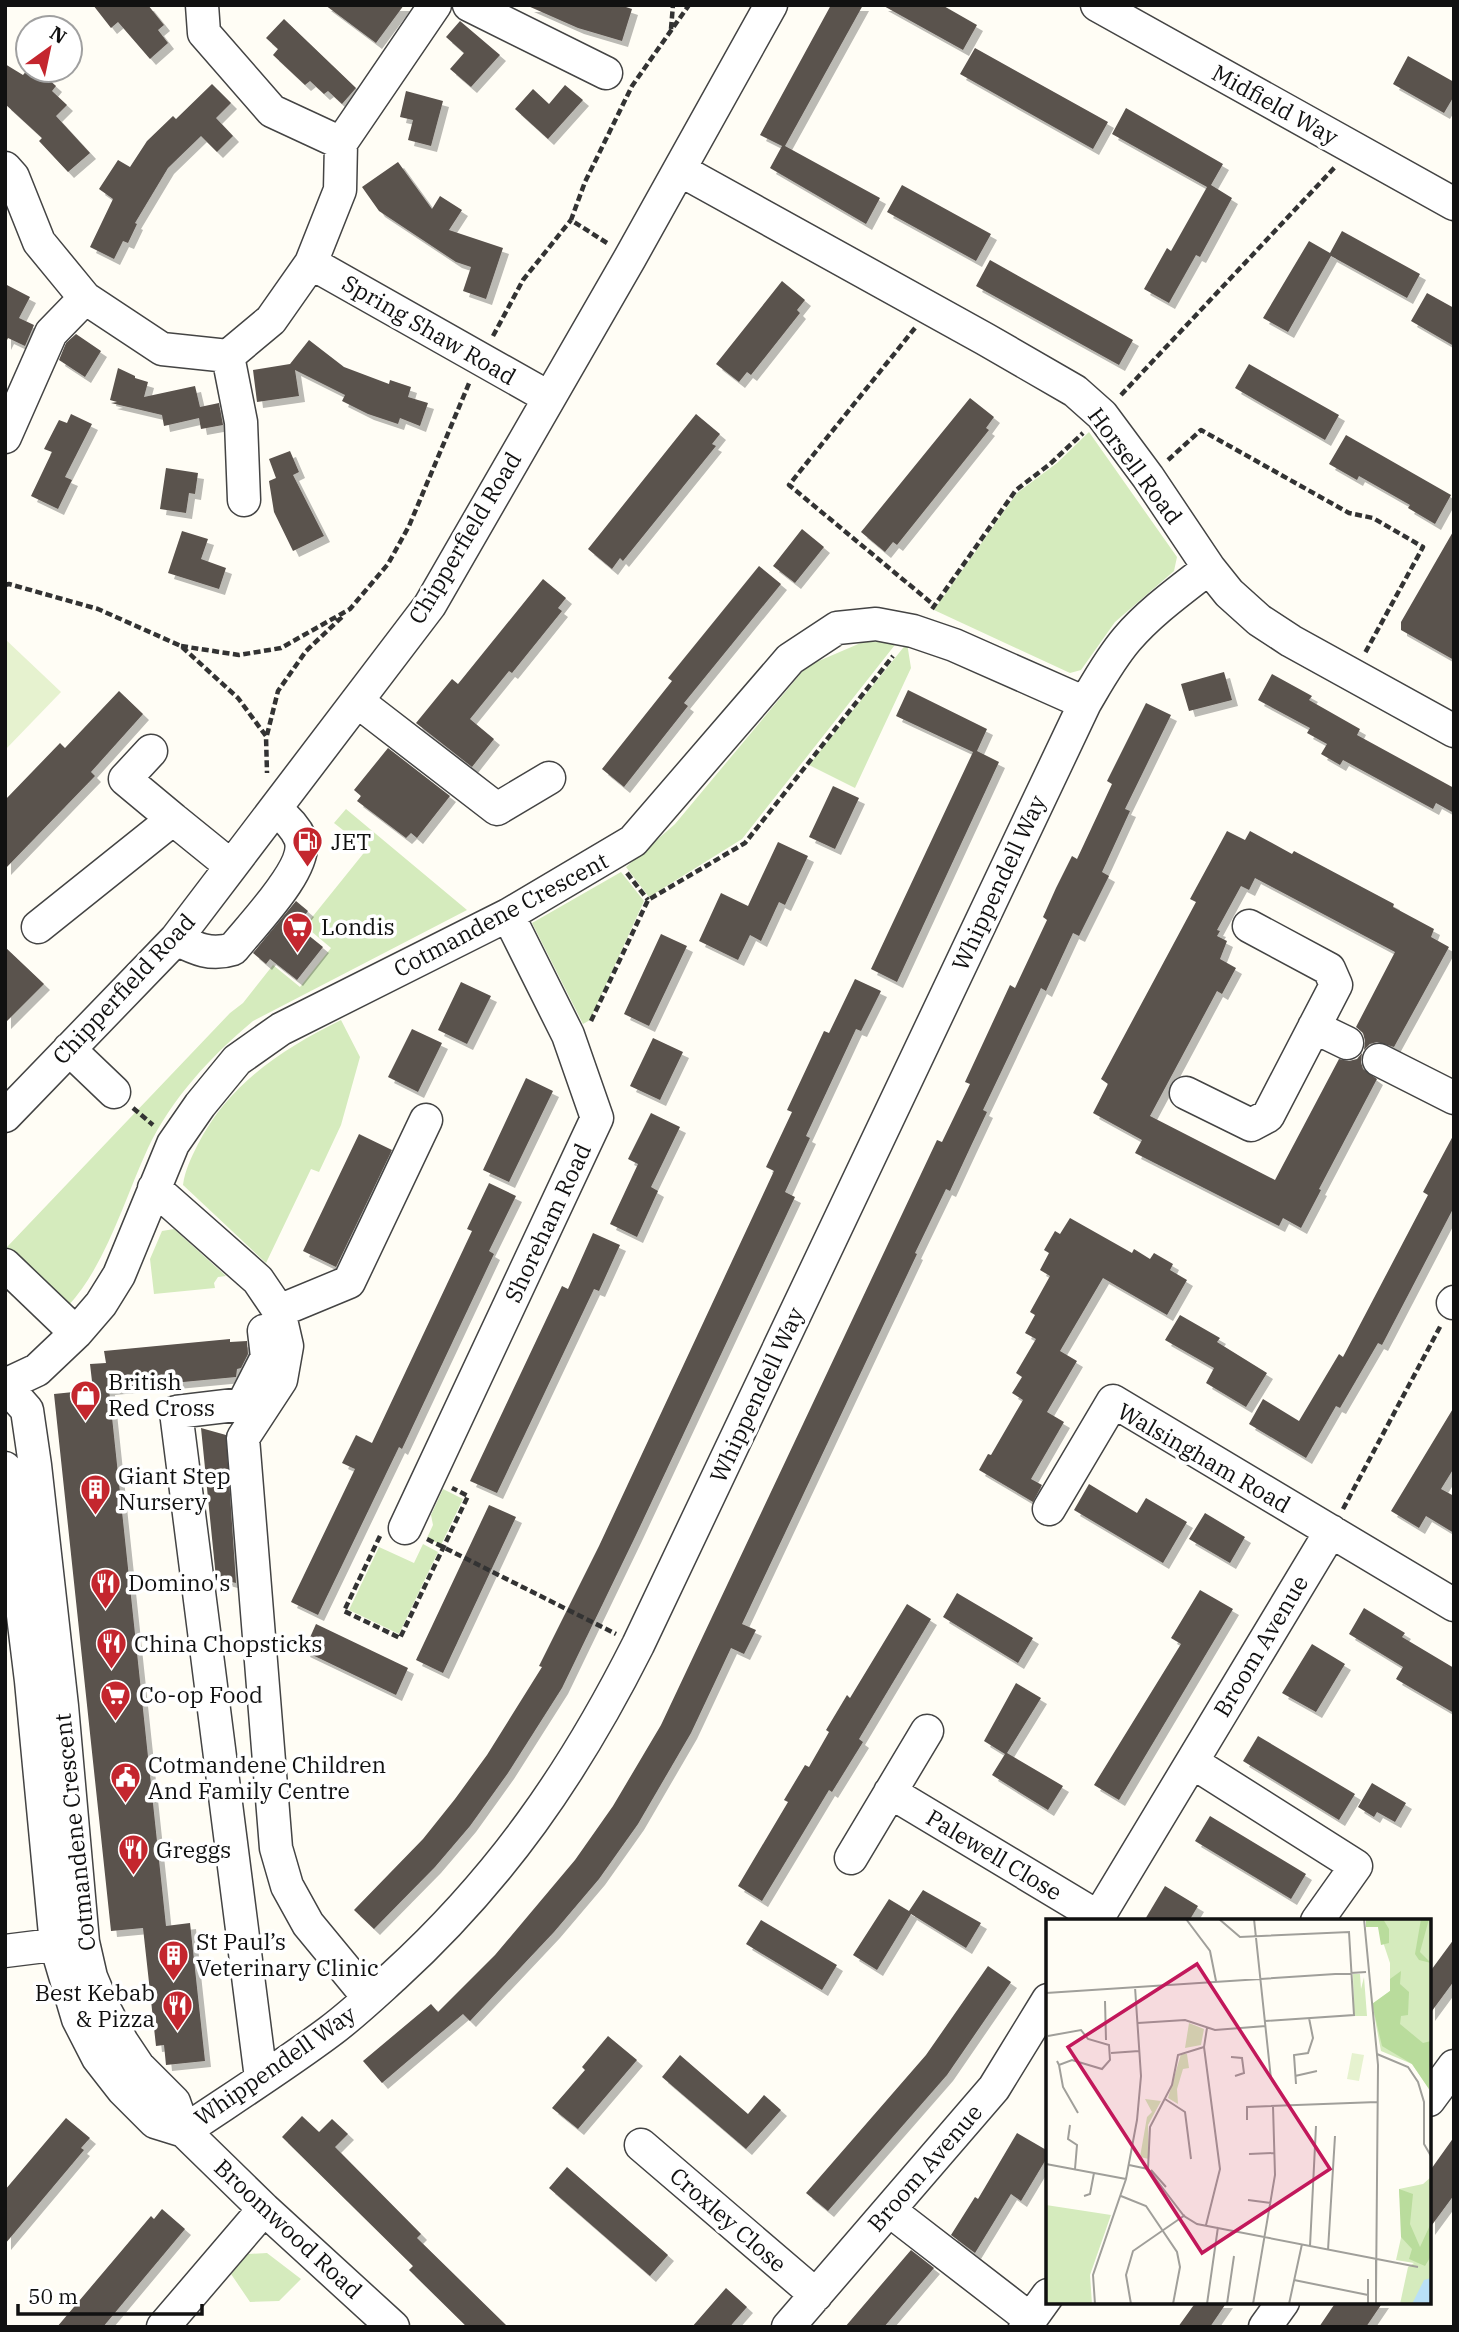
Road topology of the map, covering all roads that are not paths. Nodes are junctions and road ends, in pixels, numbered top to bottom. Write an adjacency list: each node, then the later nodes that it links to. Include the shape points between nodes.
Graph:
1 (202, 5): 7 (street, via 204,33 272,111)
2 (435, 5): 7 (street)
3 (771, 5): 9 (street, Chipperfield Road)
4 (1097, 5): 10 (street, Midfield Way)
5 (480, 11): 6 (street)
6 (606, 73)
7 (341, 143): 11 (street, via 340,190)
8 (5, 167): 12 (street, via 39,242)
9 (680, 170): 14 (street, Chipperfield Road); 17 (street, Horsell Road, via 1074,391 1102,415)
10 (1454, 204)
11 (311, 263): 13 (street, via 271,320); 14 (street, Spring Shaw Road)
12 (85, 298): 13 (street, via 162,349); 15 (street, via 51,333)
13 (228, 356): 16 (street, via 241,422)
14 (548, 397): 18 (street, Chipperfield Road, via 430,605)
15 (5, 437)
16 (244, 500)
17 (1209, 568): 19 (street, Whippendell Way, via 1128,638); 20 (street, Horsell Road, via 1259,620)
18 (357, 701): 22 (street, via 496,809); 23 (street, Chipperfield Road)
19 (1085, 703): 26 (street, Cotmandene Crescent, via 913,631 876,624 837,628 790,659 633,841); 58 (street, Whippendell Way, via 608,1704 537,1818 467,1904)
20 (1454, 731)
21 (150, 751): 24 (street, via 125,779)
22 (549, 778)
23 (275, 808): 25 (street, Chipperfield Road); 29 (street, via 301,840 301,857 294,873 233,949 218,954)
24 (173, 819): 25 (street); 28 (street)
25 (231, 866): 29 (street, Chipperfield Road)
26 (508, 915): 39 (street, Cotmandene Crescent, via 281,1030 237,1060 173,1144); 47 (street, Shoreham Road, via 569,1035 597,1118)
27 (1249, 926): 30 (street, via 1329,969 1336,985)
28 (38, 927)
29 (176, 939): 32 (street, Chipperfield Road)
30 (1314, 1027): 31 (street); 34 (street, via 1268,1116 1251,1125)
31 (1347, 1043)
32 (69, 1049): 36 (street); 37 (street, Chipperfield Road)
33 (1379, 1060): 35 (street)
34 (1186, 1093)
35 (1454, 1098)
36 (125, 1101)
37 (5, 1116)
38 (426, 1120): 42 (street, via 349,1282)
39 (154, 1188): 41 (street); 43 (street, Cotmandene Crescent, via 119,1275)
40 (5, 1265): 43 (street)
41 (258, 1280): 42 (street); 61 (street, via 267,1357 243,1404 176,1412)
42 (279, 1311): 58 (street, via 287,1346 281,1380 243,1438 276,1848 287,1886 308,1924)
43 (76, 1333): 44 (street, Cotmandene Crescent, via 37,1370)
44 (5, 1385): 56 (street, Cotmandene Crescent, via 27,1410 35,1465 62,1706)
45 (5, 1468): 56 (street, Cotmandene Crescent)
46 (1049, 1509): 48 (street, Walsingham Road, via 1113,1401)
47 (405, 1528)
48 (1331, 1531): 49 (street, Walsingham Road); 51 (street, Broom Avenue)
49 (1454, 1605)
50 (927, 1731): 52 (street)
51 (1192, 1762): 54 (street, Broom Avenue); 55 (street, via 1356,1866)
52 (890, 1792): 53 (street); 54 (street, Palewell Close)
53 (851, 1858)
54 (1097, 1919)
55 (1318, 1919)
56 (69, 1943): 57 (street); 63 (street, Cotmandene Crescent, via 78,2019 98,2058 155,2122)
57 (5, 1951)
58 (369, 1998): 61 (street, Whippendell Way)
59 (1046, 2003): 66 (street, Broom Avenue, via 994,2088)
60 (1454, 2066): 62 (street)
61 (261, 2078): 63 (street, Whippendell Way)
62 (1431, 2097)
63 (184, 2131): 65 (street, Broomwood Road)
64 (641, 2145): 67 (street, Croxley Close)
65 (264, 2209): 70 (street); 71 (street, Broomwood Road)
66 (889, 2210): 67 (street, Broom Avenue); 69 (street)
67 (816, 2295): 72 (street, Broom Avenue)
68 (1282, 2304): 73 (street)
69 (1034, 2314)
70 (163, 2327)
71 (393, 2327)
72 (788, 2327)
73 (1265, 2327)

